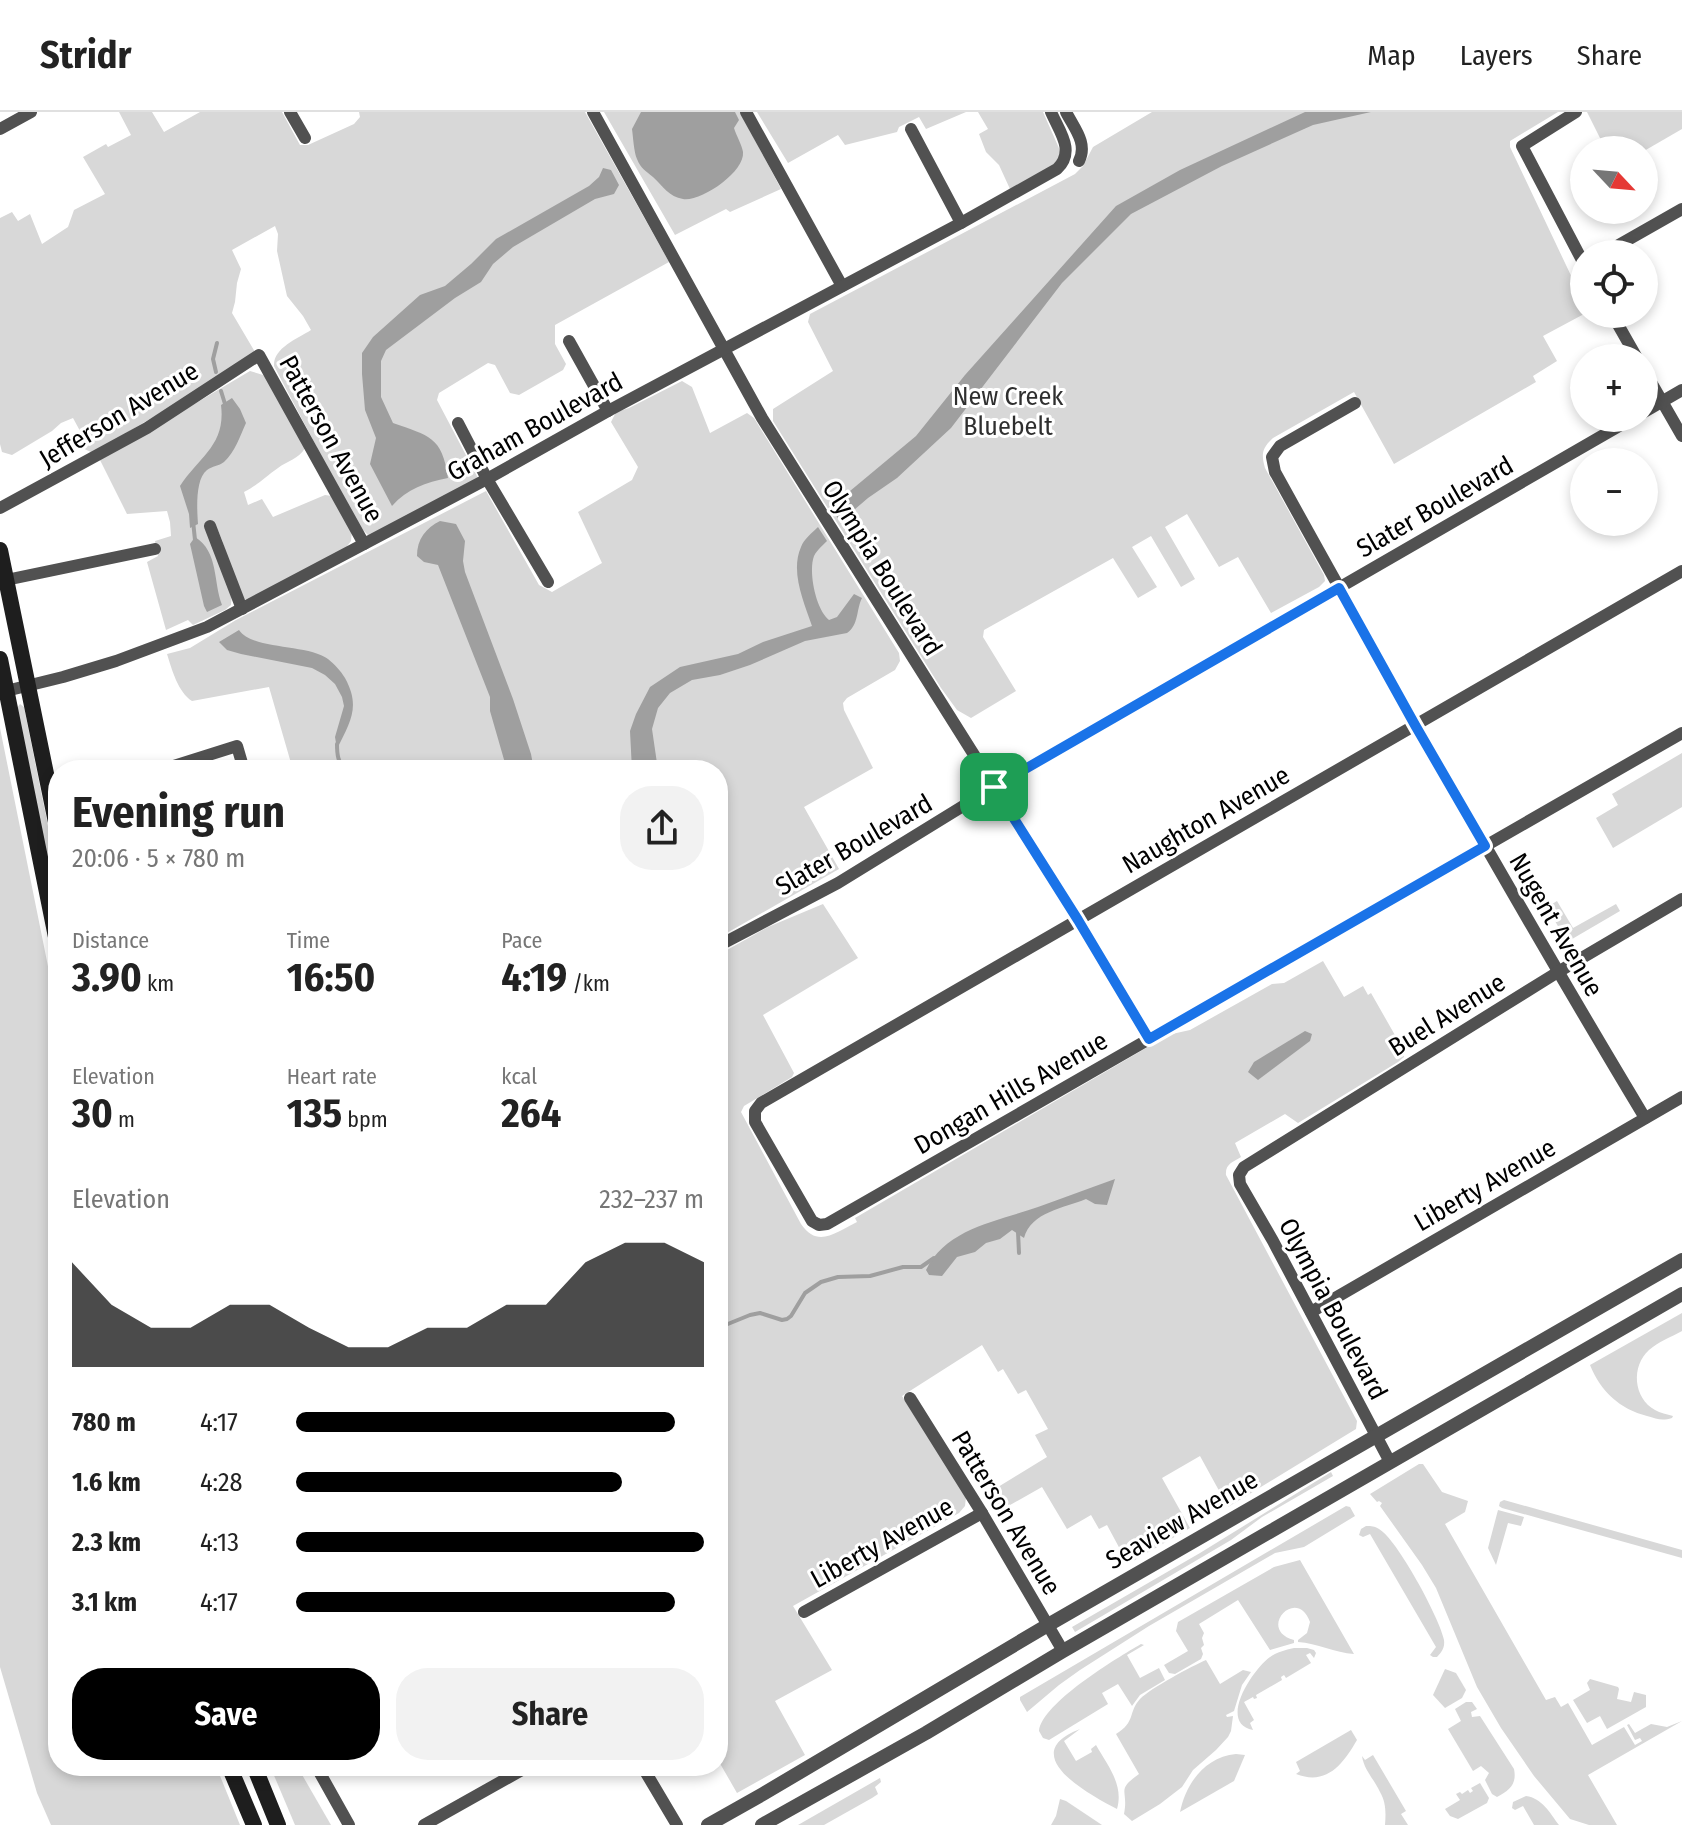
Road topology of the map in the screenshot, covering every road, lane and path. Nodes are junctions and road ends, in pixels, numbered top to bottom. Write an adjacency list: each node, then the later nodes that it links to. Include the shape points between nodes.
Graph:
1 (31, 112): 8 (street)
2 (290, 112): 10 (street)
3 (593, 112): 18 (street, Olympia Boulevard)
4 (746, 112): 16 (street)
5 (1051, 112): 11 (street)
6 (1066, 112): 11 (street, via 1082,142 1082,155)
7 (1576, 112): 14 (street, via 1522,146)
8 (0, 129)
9 (911, 129): 13 (street)
10 (305, 138)
11 (1072, 160): 13 (street, Graham Boulevard)
12 (1682, 209): 15 (street)
13 (961, 223): 16 (street, Graham Boulevard)
14 (1571, 240)
15 (1628, 240)
16 (842, 286): 18 (street, Graham Boulevard)
17 (569, 341): 25 (street)
18 (723, 350): 25 (street, Graham Boulevard); 48 (street, Olympia Boulevard)
19 (259, 355): 30 (street, Jefferson Avenue, via 147,428); 32 (street, Patterson Avenue)
20 (1682, 390): 22 (street)
21 (1658, 394): 22 (street)
22 (1662, 401): 24 (street); 28 (street)
23 (1355, 403): 38 (street, Nugent Avenue, via 1280,446 1272,457 1275,472)
24 (1658, 403)
25 (608, 411): 29 (street, Graham Boulevard)
26 (458, 423): 29 (street)
27 (1609, 432): 38 (street, Slater Boulevard)
28 (1682, 436)
29 (487, 479): 32 (street, Graham Boulevard); 37 (street)
30 (0, 508)
31 (210, 526): 39 (street)
32 (364, 544): 39 (street, Graham Boulevard)
33 (155, 549): 36 (street)
34 (0, 550): 36 (main road)
35 (1682, 571): 43 (street, Naughton Avenue)
36 (6, 580): 41 (main road)
37 (548, 582)
38 (1339, 588): 43 (street, Nugent Avenue); 48 (street, Slater Boulevard)
39 (242, 609): 41 (street, Graham Boulevard, via 116,661)
40 (0, 659): 42 (main road)
41 (28, 686): 42 (street, Graham Boulevard); 47 (main road)
42 (6, 691): 50 (main road)
43 (1415, 725): 49 (street, Nugent Avenue); 52 (street, Naughton Avenue)
44 (1682, 733): 49 (street, Dongan Hills Avenue)
45 (193, 760): 46 (street, via 237,746)
46 (241, 760)
47 (48, 773)
48 (994, 787): 52 (street, Olympia Boulevard); 53 (street, Slater Boulevard, via 838,883)
49 (1485, 846): 54 (street, Nugent Avenue); 55 (street, Dongan Hills Avenue)
50 (48, 898)
51 (1682, 899): 54 (street, Buel Avenue)
52 (1078, 920): 55 (street, Olympia Boulevard); 59 (street, Naughton Avenue, via 761,1103 755,1122)
53 (728, 941)
54 (1558, 972): 57 (street, Nugent Avenue); 58 (street, Buel Avenue, via 1244,1167)
55 (1149, 1039): 59 (street, Dongan Hills Avenue)
56 (1682, 1097): 57 (street, Liberty Avenue)
57 (1645, 1118): 62 (street, Liberty Avenue)
58 (1239, 1175): 62 (street, Olympia Boulevard)
59 (819, 1225)
60 (1682, 1260): 64 (street, Seaview Avenue)
61 (1682, 1294): 65 (street, Seaview Avenue)
62 (1311, 1312): 64 (street, Olympia Boulevard)
63 (910, 1398): 66 (street, Patterson Avenue)
64 (1375, 1436): 65 (street, Olympia Boulevard); 68 (street, Seaview Avenue)
65 (1390, 1462): 69 (street, Seaview Avenue)
66 (982, 1513): 67 (street, Liberty Avenue); 68 (street, Patterson Avenue)
67 (804, 1612)
68 (1048, 1625): 69 (street, Patterson Avenue); 70 (street, Seaview Avenue)
69 (1063, 1651): 71 (street, Seaview Avenue)
70 (865, 1734): 71 (street); 82 (street, Seaview Avenue)
71 (880, 1759): 83 (street, Seaview Avenue)
72 (233, 1776): 77 (main road)
73 (258, 1776): 78 (main road)
74 (322, 1776): 79 (street)
75 (511, 1776): 80 (street)
76 (648, 1776): 81 (street)
77 (254, 1825)
78 (278, 1825)
79 (349, 1825)
80 (424, 1825)
81 (677, 1825)
82 (708, 1825)
83 (762, 1825)

